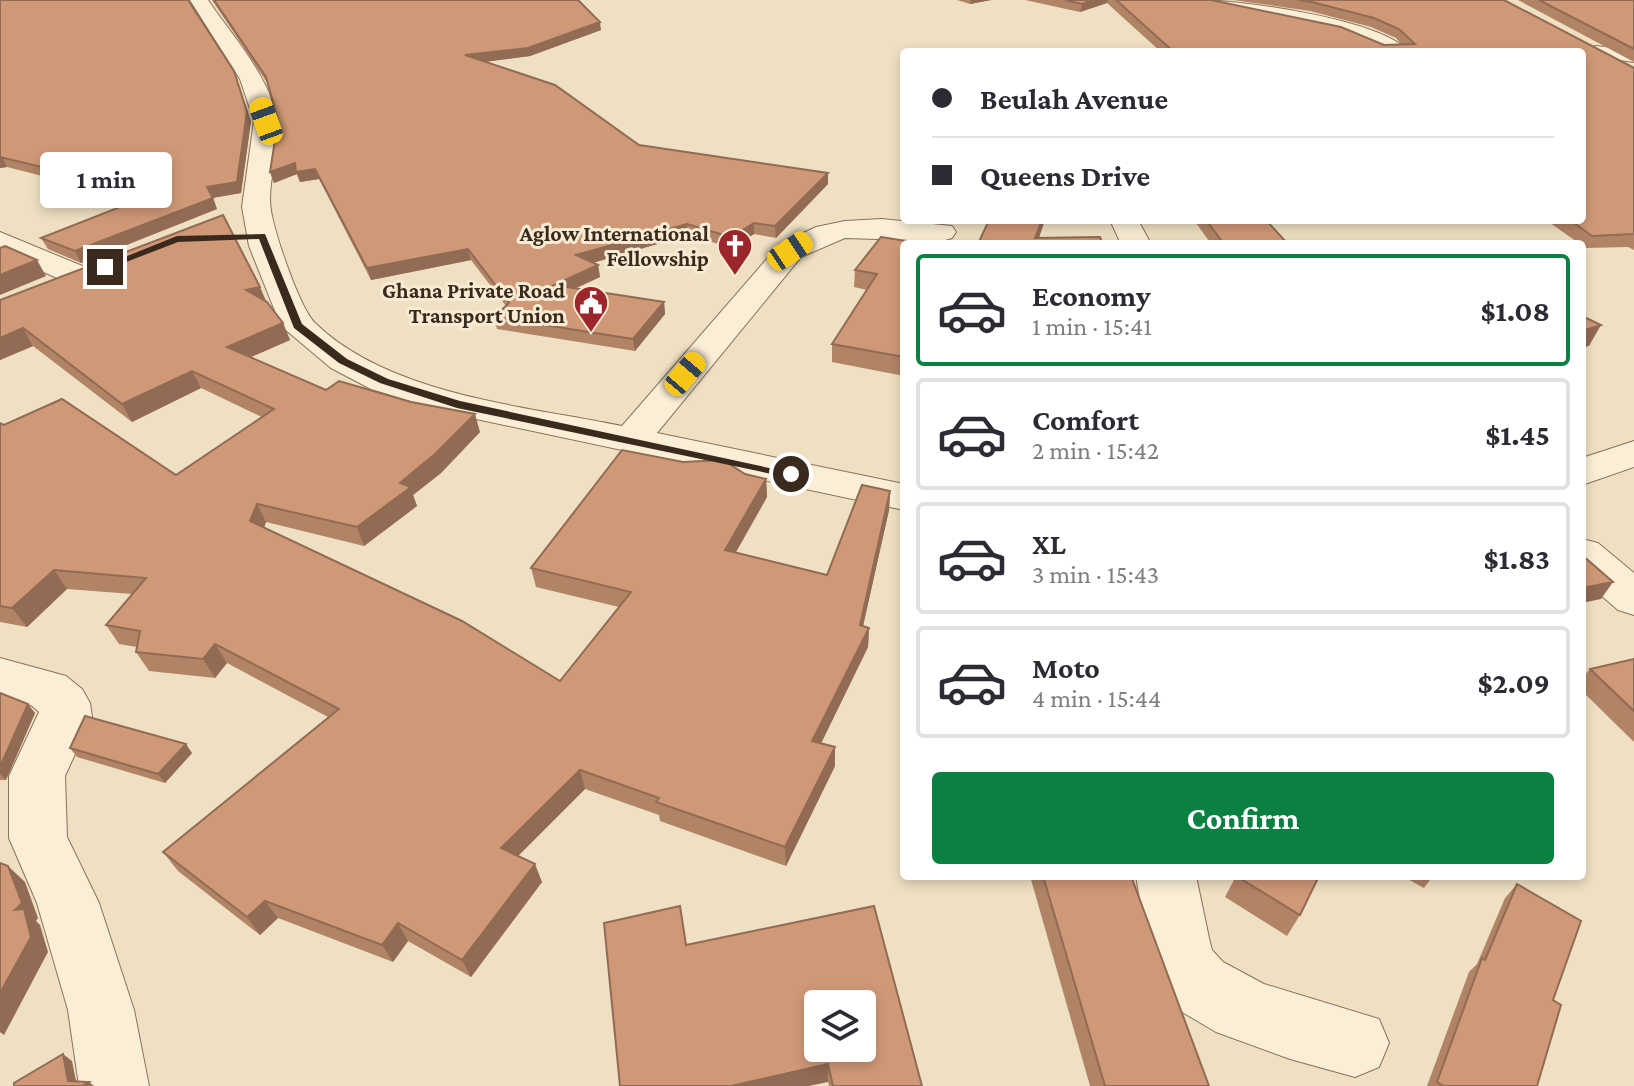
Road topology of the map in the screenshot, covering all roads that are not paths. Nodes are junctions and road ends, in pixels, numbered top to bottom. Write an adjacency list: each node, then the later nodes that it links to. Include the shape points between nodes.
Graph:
1 (199, 0): 10 (street, via 251,79 266,121 246,224 298,326 343,361 384,381 457,404)
2 (1206, 0): 3 (street, via 1345,28)
3 (1390, 48)
4 (1634, 56): 6 (street, via 1590,49)
5 (1608, 75): 6 (street)
6 (1634, 75)
7 (942, 232): 10 (street, via 854,227 810,237 790,251)
8 (0, 241): 9 (street, via 94,271)
9 (40, 293)
10 (629, 442): 13 (street)
11 (1634, 453): 12 (street)
12 (1586, 471)
13 (900, 496)
14 (1586, 557): 15 (street)
15 (1634, 598)
16 (0, 677): 19 (street, via 48,690 64,703 66,717 37,776 38,838 68,903 101,1010)
17 (1167, 880): 18 (street, via 1189,973 1215,996 1251,1013)
18 (1355, 1043)
19 (114, 1086)

